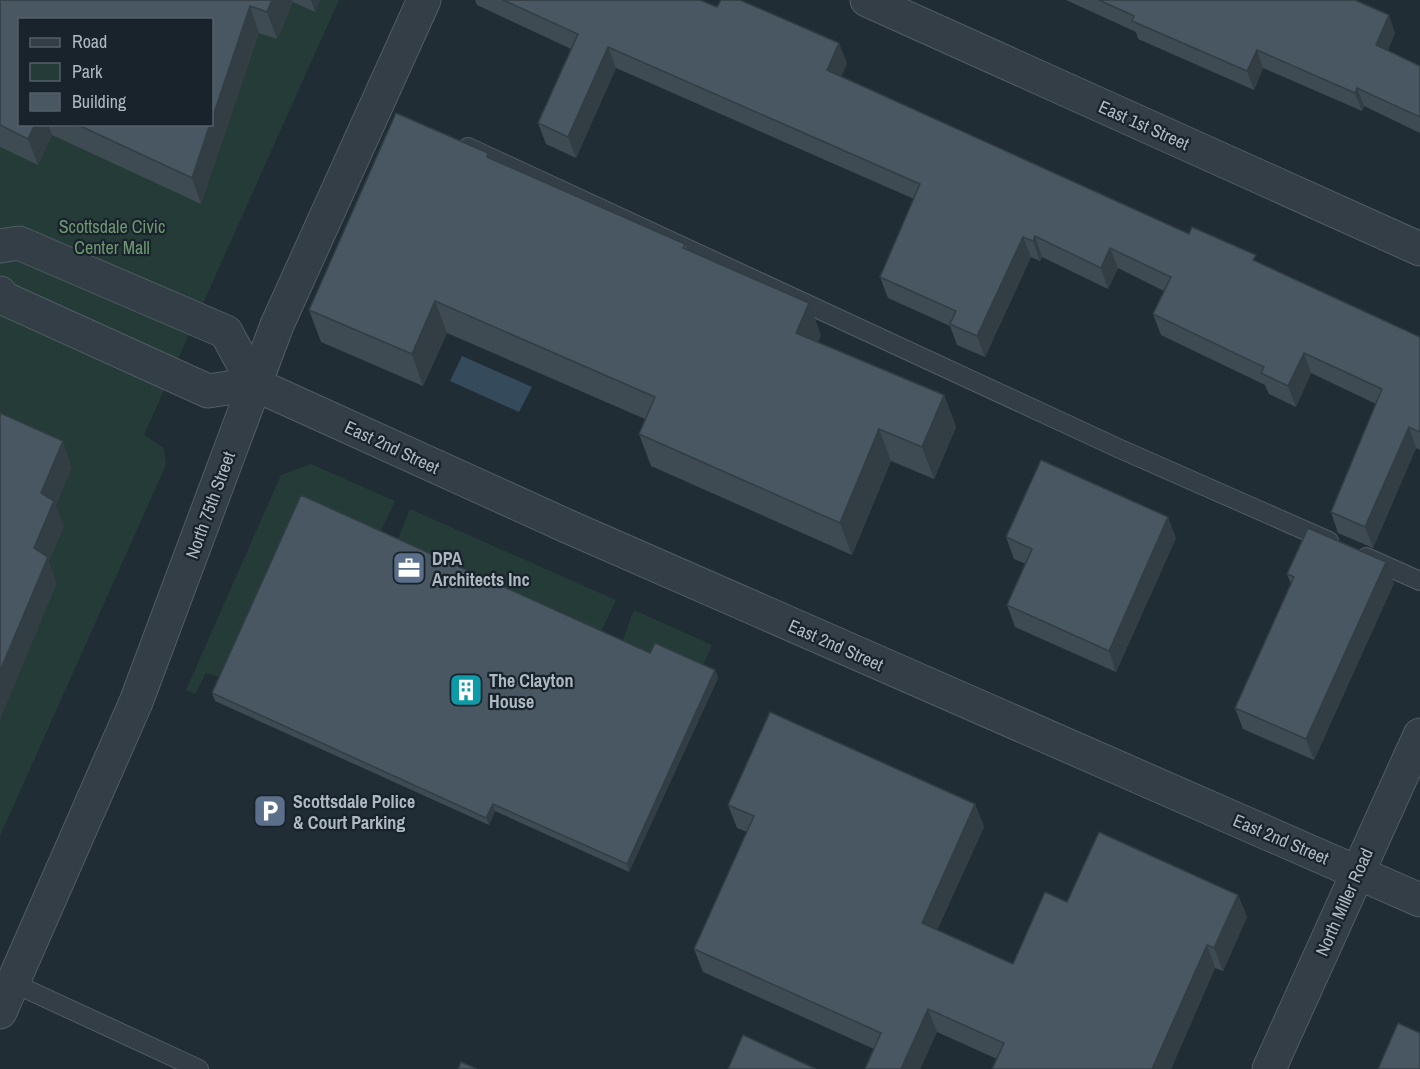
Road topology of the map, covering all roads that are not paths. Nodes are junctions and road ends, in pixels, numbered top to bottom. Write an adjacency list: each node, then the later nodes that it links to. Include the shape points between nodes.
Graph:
1 (424, 0): 7 (street, North 75th Street, via 385,110 278,325)
2 (867, 0): 5 (street, East 1st Street)
3 (454, 141): 8 (lane, via 1118,448)
4 (0, 246): 7 (street, via 19,243 226,332)
5 (1420, 249)
6 (0, 294): 7 (street, via 208,391)
7 (254, 384): 10 (street, East 2nd Street, via 580,532); 12 (street, North 75th Street, via 136,702)
8 (1420, 581)
9 (1420, 735): 10 (street, North Miller Road)
10 (1358, 872): 11 (street, East 2nd Street); 14 (street, North Miller Road)
11 (1420, 900)
12 (7, 998): 13 (lane)
13 (199, 1069)
14 (1269, 1069)

